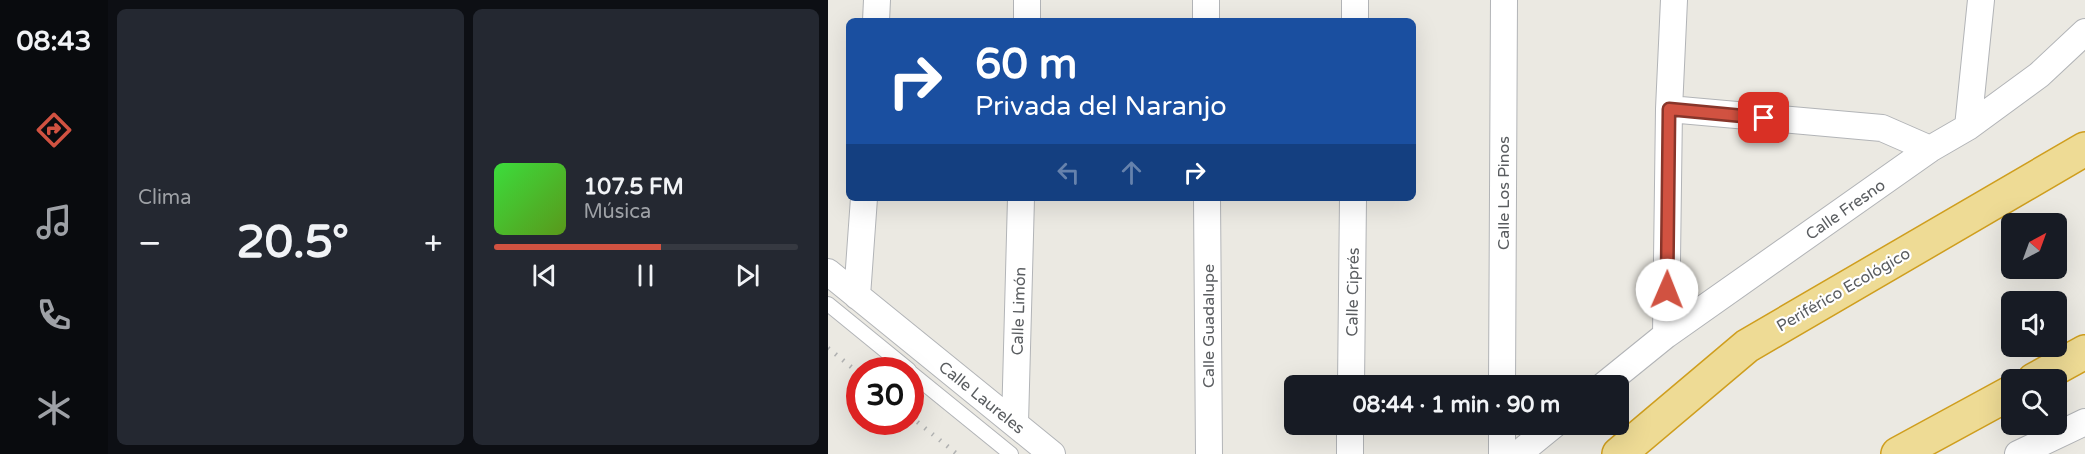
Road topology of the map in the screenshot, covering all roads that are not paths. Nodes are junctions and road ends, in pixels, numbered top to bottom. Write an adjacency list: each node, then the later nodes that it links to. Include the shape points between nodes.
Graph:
1 (877, 0): 8 (street)
2 (1028, 0): 9 (street)
3 (1206, 0): 10 (street)
4 (1355, 0): 11 (street)
5 (1504, 0): 30 (street, Calle Los Pinos)
6 (1674, 0): 13 (street)
7 (1981, 0): 14 (street)
8 (876, 18)
9 (1027, 18)
10 (1206, 18)
11 (1355, 18)
12 (2085, 32): 14 (street, Calle Fresno, via 2039,75)
13 (1669, 109): 15 (street, via 1882,128); 25 (street)
14 (1968, 127): 15 (street, Calle Fresno)
15 (1930, 148): 25 (street, Calle Fresno)
16 (2085, 149): 47 (highway, Periférico Ecológico, via 1747,346)
17 (864, 201): 23 (street)
18 (1022, 201): 35 (street, Calle Limón)
19 (1207, 201): 43 (street, Calle Guadalupe)
20 (1353, 201): 29 (street, Calle Ciprés)
21 (828, 272): 23 (street, Calle Laureles)
22 (828, 287): 41 (lane)
23 (857, 296): 35 (street, Calle Laureles)
24 (828, 304): 27 (lane)
25 (1666, 335): 31 (street, Calle Fresno)
26 (2085, 352): 28 (highway)
27 (893, 357)
28 (2054, 369)
29 (1351, 375)
30 (1502, 375)
31 (1617, 375)
32 (924, 383): 40 (lane)
33 (2001, 398): 48 (highway)
34 (2085, 422): 39 (street)
35 (1015, 423): 42 (street, Calle Laureles)
36 (1350, 435): 44 (street)
37 (1502, 435): 45 (street)
38 (1541, 435): 46 (street)
39 (2053, 446): 49 (street)
40 (1011, 454)
41 (1032, 454)
42 (1052, 454)
43 (1209, 454)
44 (1350, 454)
45 (1502, 454)
46 (1518, 454)
47 (1619, 454)
48 (1898, 454)
49 (2018, 454)

